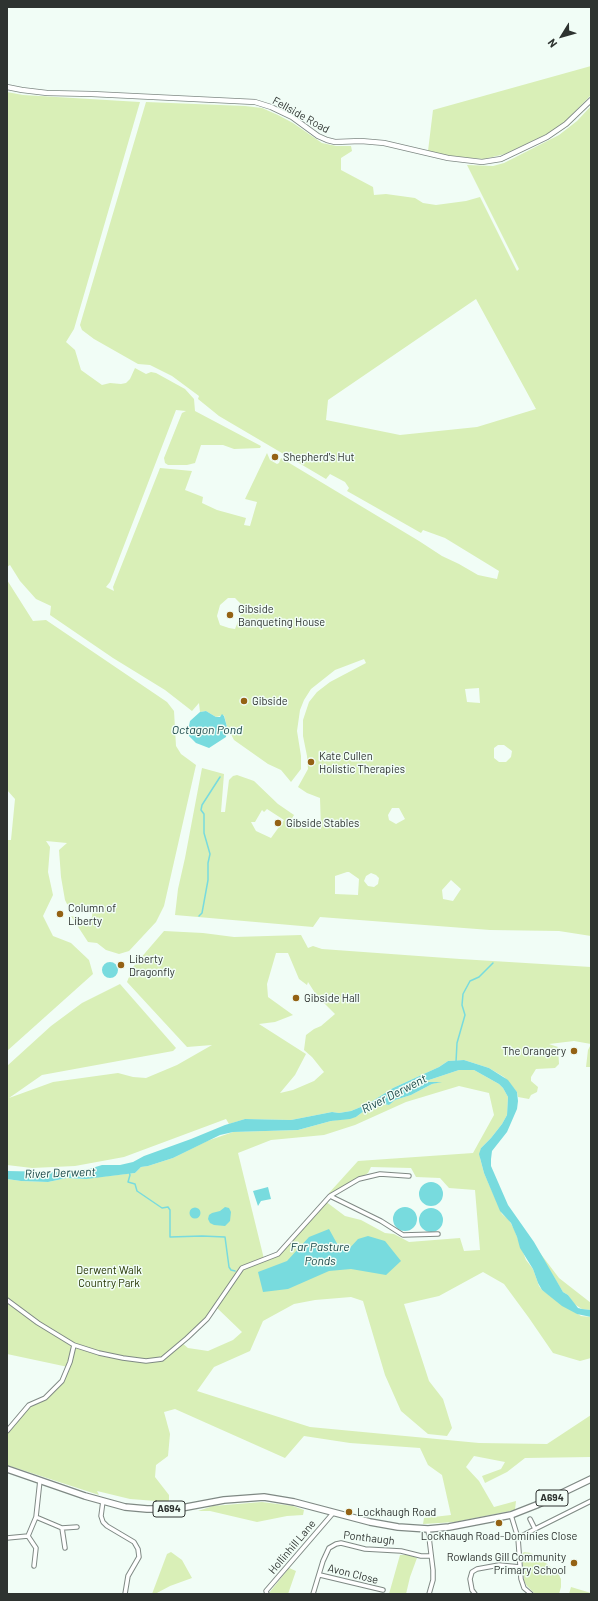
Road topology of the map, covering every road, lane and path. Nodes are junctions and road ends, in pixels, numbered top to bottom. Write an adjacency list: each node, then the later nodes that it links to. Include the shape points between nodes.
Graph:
1 (7, 87): 2 (street, Fellside Road, via 46,93 255,102 292,117 318,136 334,142 384,143 448,158 482,162 501,159 547,137 566,124)
2 (591, 100)
3 (409, 1176): 4 (street, via 380,1174 359,1179)
4 (330, 1196): 5 (street, via 404,1235); 7 (street, via 278,1254 242,1268 207,1318 162,1359 146,1361 123,1358)
5 (438, 1234)
6 (7, 1300): 7 (street)
7 (73, 1347): 8 (street, via 62,1382 45,1398 29,1405)
8 (7, 1431)
9 (7, 1469): 11 (main road, A694)
10 (591, 1479): 15 (main road, A694)
11 (40, 1480): 12 (main road, A694); 16 (street)
12 (103, 1501): 14 (main road, A694, via 125,1507 176,1509 264,1497); 31 (street, via 103,1522 134,1542 138,1549 139,1557 128,1576)
13 (591, 1501): 21 (street)
14 (334, 1512): 20 (main road, A694, via 370,1522); 32 (street, Hollinhill Lane, via 266,1591)
15 (511, 1515): 20 (main road, A694); 24 (street)
16 (36, 1518): 19 (street); 22 (street)
17 (530, 1518): 21 (street)
18 (77, 1527): 19 (street)
19 (62, 1528): 25 (street)
20 (428, 1529): 26 (street)
21 (535, 1529): 24 (street)
22 (28, 1536): 23 (street); 27 (street, via 36,1548)
23 (7, 1538)
24 (518, 1538): 28 (street)
25 (65, 1548)
26 (431, 1556): 29 (street, Ponthaugh, via 365,1549 341,1543 329,1548); 34 (street, via 433,1580)
27 (34, 1566)
28 (520, 1567): 35 (street, via 499,1566 472,1572 470,1579); 36 (street, via 524,1588)
29 (320, 1575): 30 (street, Avon Close); 33 (street, Ponthaugh)
30 (383, 1590)
31 (125, 1594)
32 (267, 1594)
33 (313, 1594)
34 (429, 1594)
35 (475, 1594)
36 (531, 1594)

